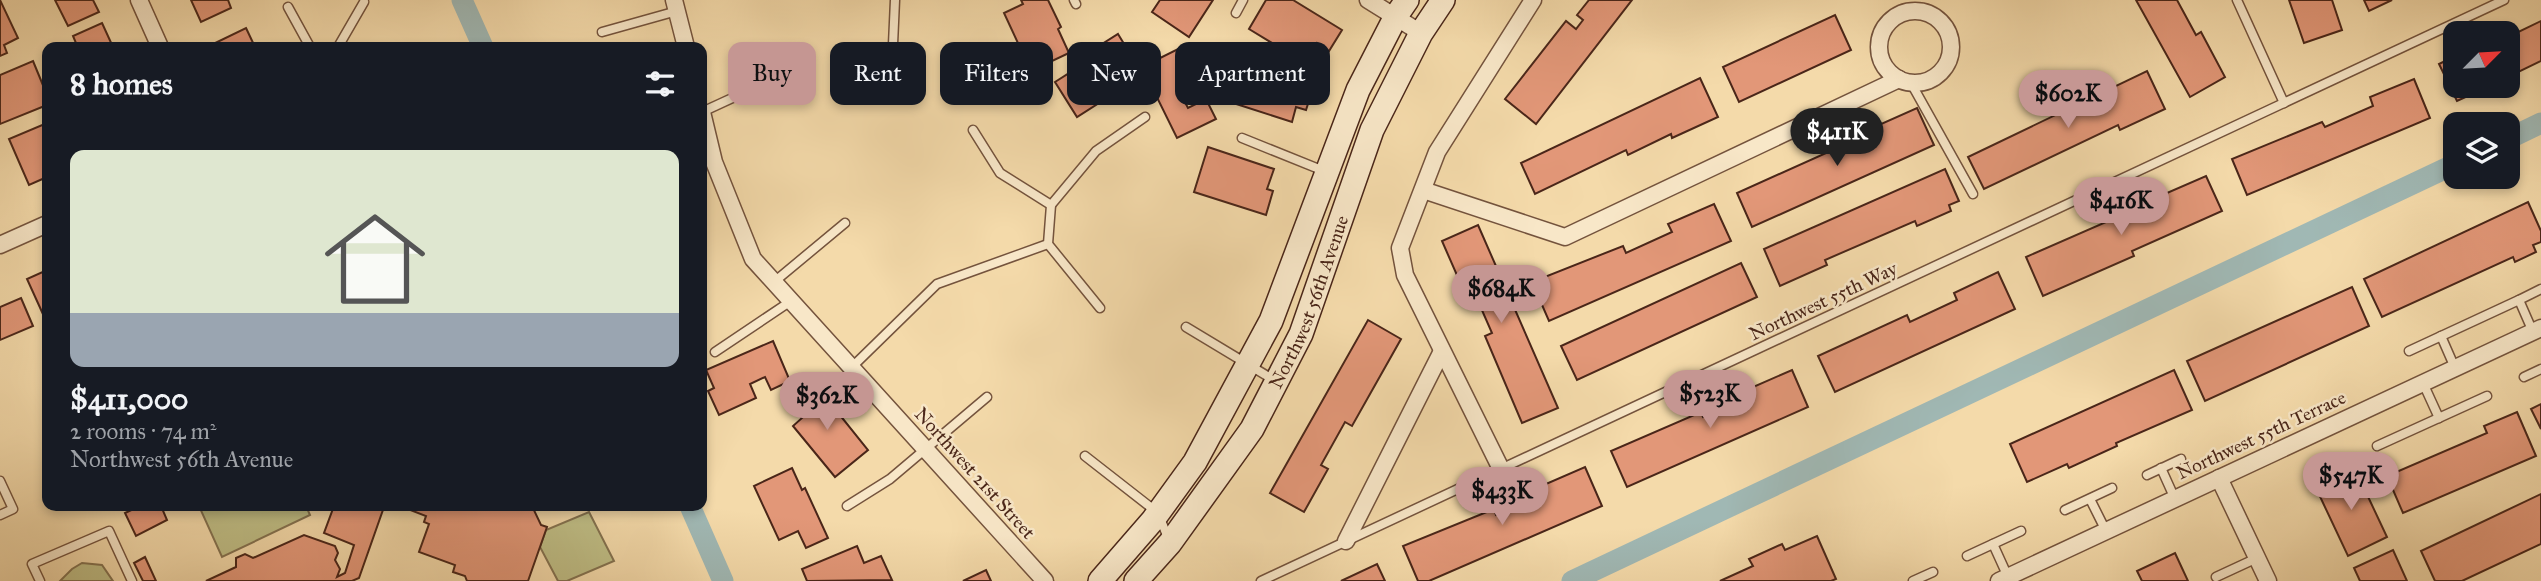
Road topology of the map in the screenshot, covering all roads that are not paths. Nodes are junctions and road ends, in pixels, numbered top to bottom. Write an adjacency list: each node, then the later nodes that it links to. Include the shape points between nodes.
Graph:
1 (139, 0): 16 (street)
2 (895, 0): 20 (lane)
3 (1243, 0): 13 (lane)
4 (1368, 0): 12 (street)
5 (1443, 0): 15 (street, Northwest 56th Avenue)
6 (1533, 0): 30 (street, via 1437,152)
7 (2238, 0): 23 (lane)
8 (2504, 0): 23 (lane, Northwest 55th Way)
9 (364, 2): 18 (lane)
10 (675, 5): 14 (lane); 19 (street)
11 (288, 7): 17 (lane)
12 (1402, 8): 15 (street); 29 (street, Northwest 56th Avenue, via 1358,90)
13 (1236, 13)
14 (602, 32)
15 (1421, 33): 53 (street, Northwest 56th Avenue, via 1372,130 1301,334)
16 (158, 42)
17 (307, 42)
18 (341, 42)
19 (685, 42)
20 (893, 42)
21 (1905, 81): 21 (street, via 1924,83 1935,78 1950,58 1952,45 1942,22 1920,11 1896,16 1881,36 1882,61 1889,72); 30 (street, via 1565,237); 31 (lane)
22 (728, 100): 24 (lane)
23 (2284, 103): 63 (lane, Northwest 55th Way)
24 (707, 110)
25 (1145, 117): 32 (lane, via 1096,151)
26 (972, 130): 32 (lane, via 1000,173)
27 (707, 133): 37 (street, Northwest 21st Street, via 753,259)
28 (1242, 138): 29 (lane)
29 (1327, 172): 48 (street, Northwest 56th Avenue, via 1271,321)
30 (1423, 190): 45 (street, via 1400,248 1405,275)
31 (1973, 194)
32 (1051, 205): 36 (lane)
33 (845, 223): 37 (lane)
34 (42, 226): 35 (street)
35 (1, 242)
36 (1048, 244): 41 (lane); 49 (lane, via 937,284)
37 (774, 282): 40 (street, Northwest 21st Street)
38 (2541, 289): 39 (lane)
39 (2519, 300): 43 (lane); 44 (lane)
40 (791, 301): 47 (lane); 49 (street, Northwest 21st Street)
41 (1100, 308)
42 (1186, 327): 48 (lane)
43 (2537, 330): 50 (street, Northwest 55th Terrace)
44 (2441, 336): 46 (lane); 50 (lane)
45 (1442, 351): 63 (street); 76 (street)
46 (2409, 351)
47 (715, 352)
48 (1248, 363): 53 (lane); 72 (street, Northwest 56th Avenue, via 1195,462)
49 (851, 368): 59 (street, Northwest 21st Street)
50 (2455, 368): 54 (street, Northwest 55th Terrace)
51 (2541, 369): 52 (lane)
52 (2524, 377)
53 (1276, 381): 77 (street, Northwest 56th Avenue, via 1252,429)
54 (2423, 383): 57 (lane); 65 (street, Northwest 55th Terrace)
55 (2487, 396): 57 (lane)
56 (987, 397): 59 (lane)
57 (2439, 418): 58 (lane)
58 (2377, 446)
59 (926, 450): 70 (lane); 86 (street, Northwest 21st Street)
60 (1085, 456): 72 (lane)
61 (2181, 459): 62 (lane)
62 (2161, 468): 64 (lane); 69 (lane)
63 (1501, 469): 76 (lane, Northwest 55th Way)
64 (2147, 475)
65 (2219, 478): 69 (street, Northwest 55th Terrace); 80 (street)
66 (0, 481): 73 (lane, via 13,509)
67 (2112, 488): 68 (lane)
68 (2090, 499): 71 (lane); 75 (lane)
69 (2175, 499): 75 (street, Northwest 55th Terrace)
70 (848, 506)
71 (2065, 510)
72 (1158, 513): 77 (lane); 87 (street, Northwest 56th Avenue)
73 (0, 515)
74 (2021, 531): 78 (lane)
75 (2106, 531): 83 (street, Northwest 55th Terrace)
76 (1346, 541): 89 (lane, Northwest 55th Way)
77 (1170, 543): 88 (street, Northwest 56th Avenue)
78 (1993, 544): 79 (lane); 83 (lane)
79 (1967, 556)
80 (2257, 558): 82 (lane); 91 (street)
81 (1933, 572): 90 (lane)
82 (2216, 577)
83 (2003, 579)
84 (40, 581): 85 (lane, via 32,564 109,531)
85 (132, 581)
86 (1045, 581)
87 (1100, 581)
88 (1136, 581)
89 (1261, 581)
90 (1913, 581)
91 (2268, 581)

